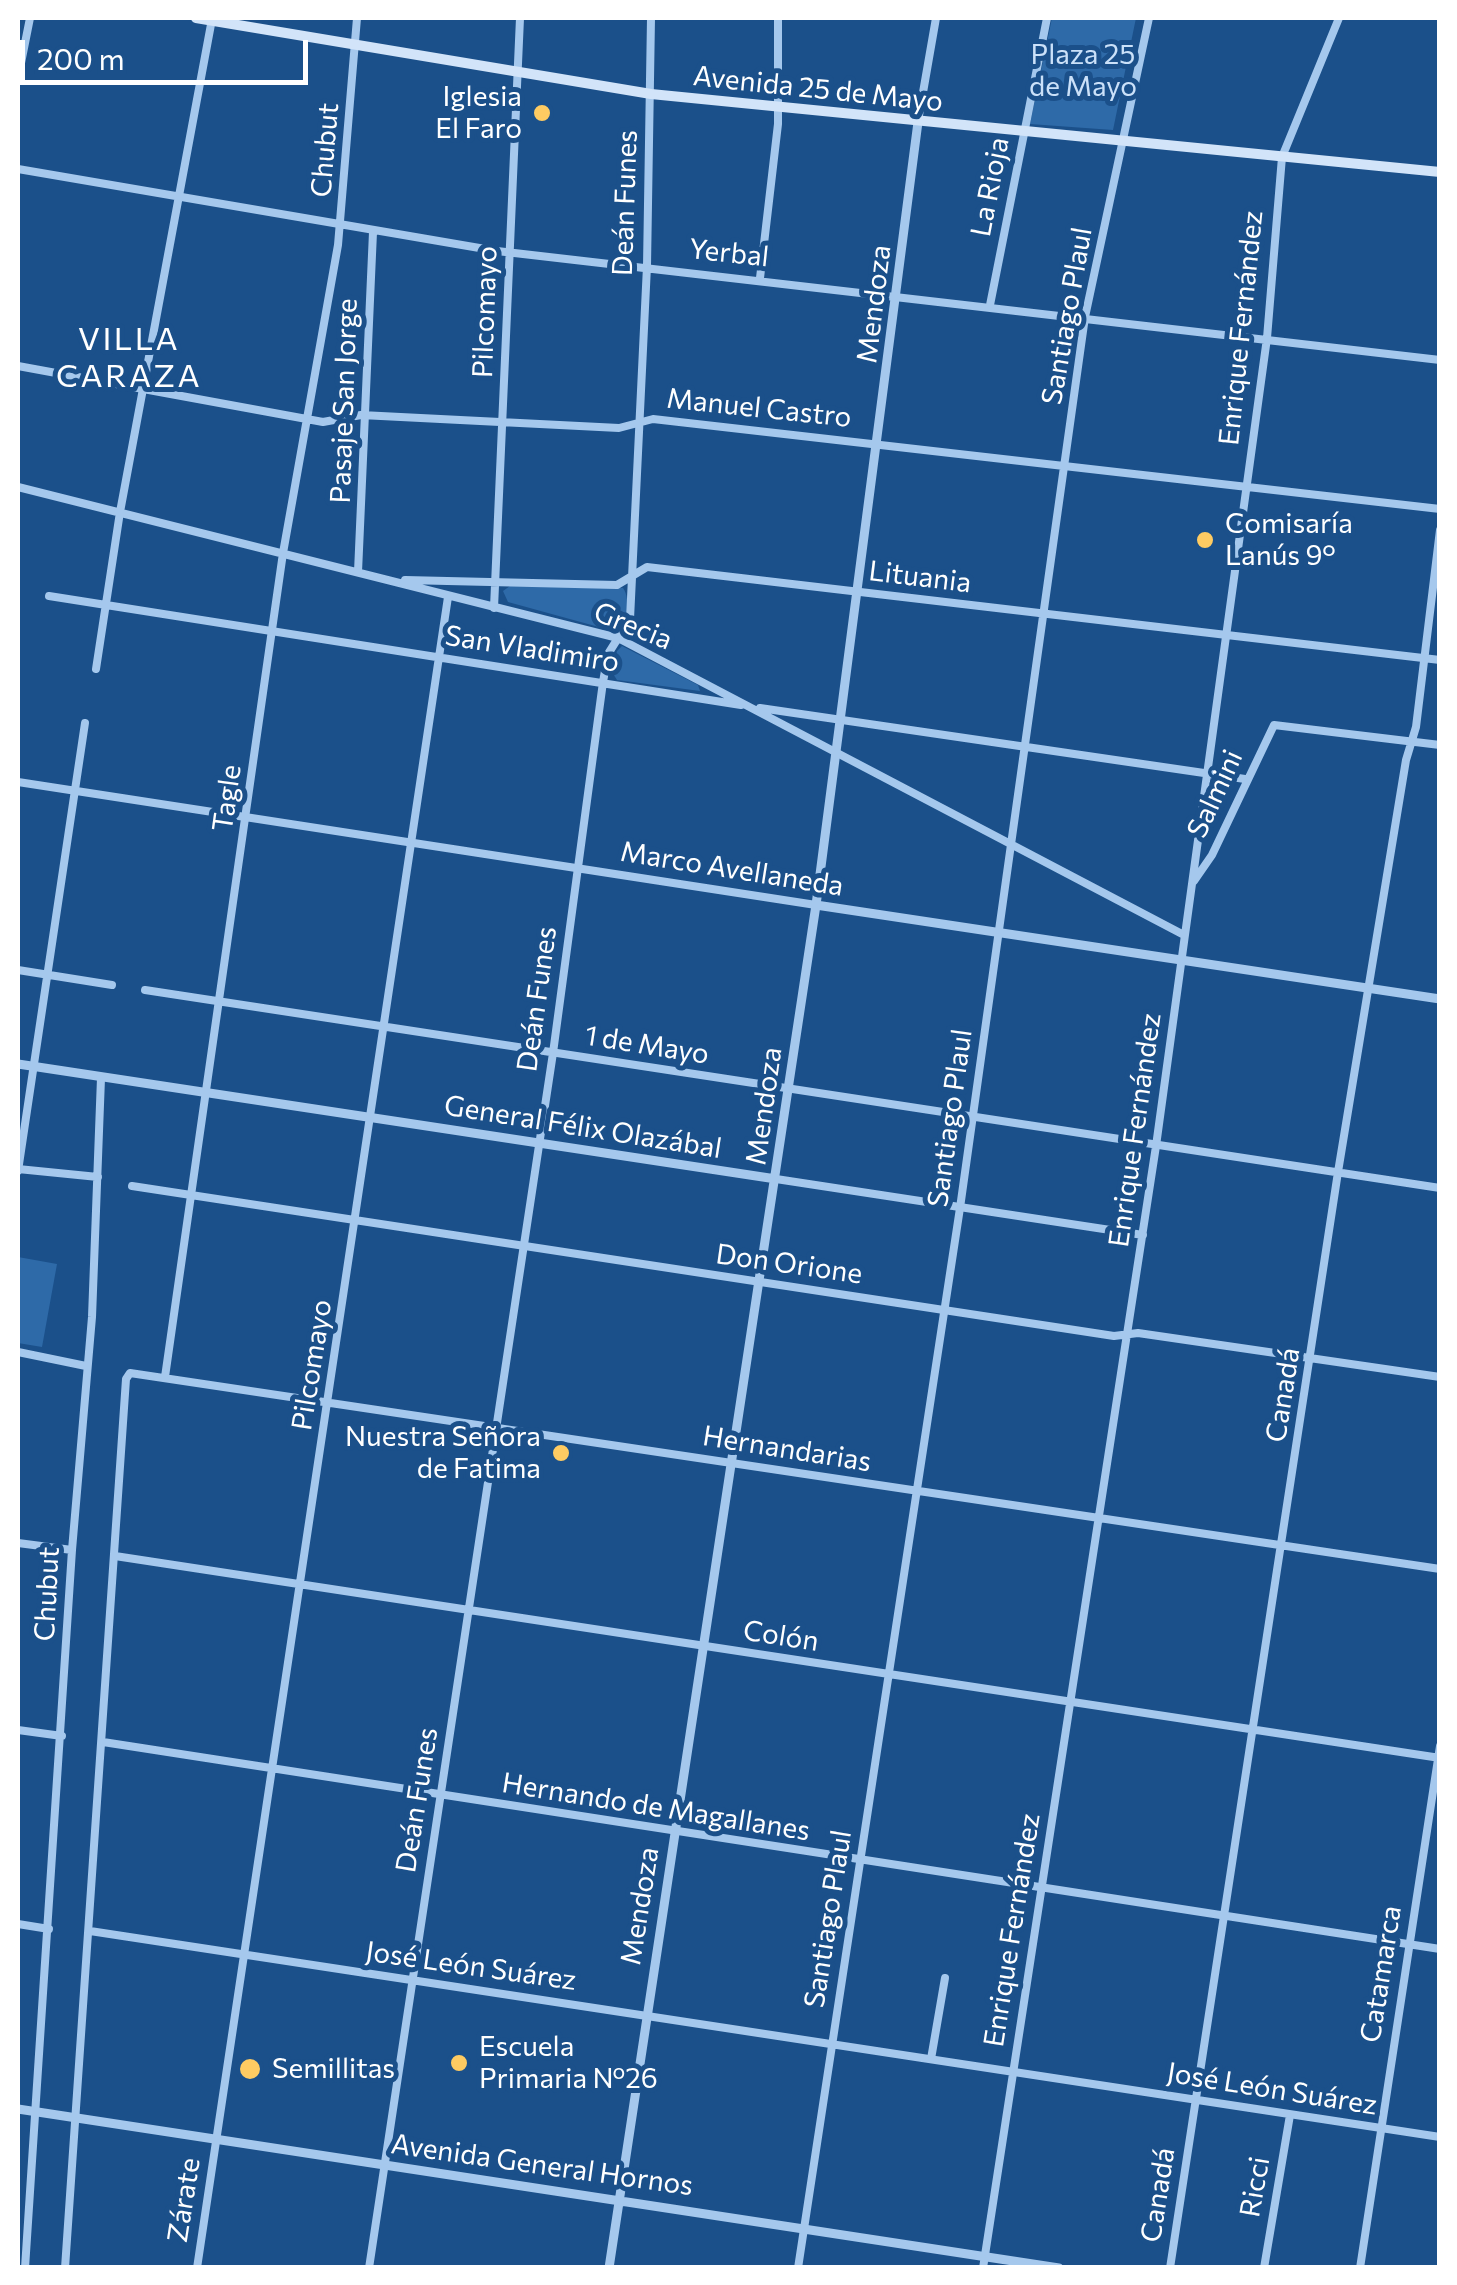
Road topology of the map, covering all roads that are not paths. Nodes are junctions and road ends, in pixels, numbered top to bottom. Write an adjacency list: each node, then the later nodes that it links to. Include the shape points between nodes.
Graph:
1 (30, 18): 14 (street)
2 (196, 18): 11 (main road, Avenida 25 de Mayo)
3 (357, 18): 12 (street, Chubut)
4 (520, 18): 13 (street, Pilcomayo)
5 (652, 18): 15 (street, Deán Funes)
6 (778, 18): 16 (street)
7 (936, 18): 17 (street, Mendoza)
8 (1047, 18): 18 (street, La Rioja)
9 (1149, 18): 19 (street, Santiago Plaul)
10 (1338, 18): 20 (street, Enrique Fernández)
11 (212, 19): 12 (main road, Avenida 25 de Mayo); 23 (street)
12 (355, 46): 13 (main road, Avenida 25 de Mayo); 24 (street, Chubut)
13 (518, 75): 15 (main road, Avenida 25 de Mayo); 26 (street, Pilcomayo)
14 (18, 78)
15 (650, 94): 16 (main road, Avenida 25 de Mayo); 27 (street, Deán Funes)
16 (779, 109): 17 (main road, Avenida 25 de Mayo); 28 (street)
17 (918, 122): 18 (main road, Avenida 25 de Mayo); 29 (street, Mendoza)
18 (1023, 133): 19 (main road, Avenida 25 de Mayo); 30 (street, La Rioja)
19 (1124, 142): 20 (main road, Avenida 25 de Mayo); 31 (street, Santiago Plaul)
20 (1282, 156): 22 (main road, Avenida 25 de Mayo); 32 (street, Enrique Fernández)
21 (18, 169): 23 (street, Yerbal)
22 (1440, 172)
23 (177, 198): 24 (street, Yerbal); 35 (street)
24 (341, 226): 25 (street, Yerbal); 37 (street, Tagle)
25 (372, 232): 26 (street, Yerbal); 36 (street, Pasaje San Jorge)
26 (509, 252): 27 (street, Yerbal); 38 (street, Pilcomayo)
27 (647, 266): 28 (street, Yerbal); 39 (street, Deán Funes)
28 (760, 278): 29 (street, Yerbal)
29 (899, 296): 30 (street, Yerbal); 40 (street, Mendoza)
30 (990, 306): 31 (street, Yerbal)
31 (1085, 317): 32 (street, Yerbal); 41 (street, Santiago Plaul)
32 (1267, 338): 33 (street, Yerbal); 43 (street, Enrique Fernández)
33 (1440, 360)
34 (18, 366): 35 (street, Manuel Castro)
35 (142, 389): 37 (street, Manuel Castro); 45 (street)
36 (368, 415): 37 (street, Manuel Castro); 38 (street, Manuel Castro); 48 (street, Pasaje San Jorge)
37 (306, 420): 47 (street, Tagle)
38 (504, 422): 39 (street, Manuel Castro, via 619,428); 51 (street, Pilcomayo)
39 (639, 423): 40 (street, Manuel Castro, via 652,419); 49 (street, Deán Funes)
40 (878, 444): 41 (street, Manuel Castro); 52 (street, Mendoza)
41 (1064, 466): 43 (street, Manuel Castro); 57 (street, Santiago Plaul)
42 (18, 486): 45 (street, Grecia)
43 (1246, 488): 44 (street, Manuel Castro); 59 (street, Enrique Fernández)
44 (1440, 509)
45 (120, 512): 47 (street, Grecia); 55 (street)
46 (1440, 530): 62 (street, Canadá)
47 (283, 553): 48 (street, Grecia); 58 (street, Tagle)
48 (358, 572): 50 (street, Grecia)
49 (632, 576): 51 (street, Lituania, via 617,584); 52 (street, Lituania, via 647,567); 60 (street, Deán Funes, via 630,618)
50 (400, 581): 51 (street, Lituania); 54 (street, Grecia)
51 (496, 581): 56 (street, Pilcomayo)
52 (858, 592): 57 (street, Lituania); 67 (street, Mendoza)
53 (49, 596): 55 (street, San Vladimiro)
54 (448, 597): 56 (street, Grecia); 61 (street, Pilcomayo)
55 (106, 606): 58 (street, San Vladimiro); 64 (street)
56 (494, 608): 60 (street, Grecia)
57 (1043, 614): 59 (street, Lituania); 71 (street, Santiago Plaul)
58 (273, 632): 61 (street, San Vladimiro); 77 (street, Tagle)
59 (1226, 634): 62 (street, Lituania); 73 (street, Enrique Fernández)
60 (618, 638): 65 (street, Deán Funes); 66 (street, Grecia)
61 (440, 657): 65 (street, San Vladimiro); 78 (street, Pilcomayo)
62 (1424, 658): 63 (street, Lituania); 69 (street, Canadá)
63 (1440, 660)
64 (96, 669)
65 (604, 682): 66 (street, San Vladimiro); 80 (street, Deán Funes)
66 (750, 706): 67 (street, San Vladimiro); 72 (street, Grecia)
67 (842, 718): 71 (street, San Vladimiro); 72 (street, Mendoza)
68 (86, 723): 76 (street)
69 (1413, 741): 70 (street); 74 (street, Salmini, via 1278,724); 89 (street, Canadá)
70 (1440, 745)
71 (1024, 747): 73 (street, San Vladimiro); 79 (street, Santiago Plaul)
72 (837, 750): 79 (street, Grecia); 82 (street, Mendoza)
73 (1208, 773): 74 (street, San Vladimiro); 81 (street, Enrique Fernández)
74 (1245, 779): 81 (street, Salmini, via 1212,855)
75 (18, 782): 76 (street, Marco Avellaneda)
76 (73, 791): 77 (street, Marco Avellaneda); 87 (street)
77 (247, 819): 78 (street, Marco Avellaneda); 92 (street, Tagle)
78 (413, 842): 80 (street, Marco Avellaneda); 93 (street, Pilcomayo)
79 (1010, 842): 83 (street, Santiago Plaul); 84 (street, Grecia)
80 (578, 867): 82 (street, Marco Avellaneda); 94 (street, Deán Funes)
81 (1191, 884): 84 (street, Enrique Fernández)
82 (816, 905): 83 (street, Marco Avellaneda); 98 (street, Mendoza)
83 (1000, 931): 85 (street, Marco Avellaneda); 100 (street, Santiago Plaul)
84 (1184, 934): 85 (street, Enrique Fernández)
85 (1182, 959): 89 (street, Marco Avellaneda); 103 (street, Enrique Fernández)
86 (18, 970): 87 (street)
87 (49, 975): 88 (street); 96 (street)
88 (112, 985)
89 (1368, 988): 91 (street, Marco Avellaneda); 105 (street, Canadá)
90 (145, 990): 92 (street, 1 de Mayo)
91 (1440, 999)
92 (220, 1002): 93 (street, 1 de Mayo); 99 (street, Tagle)
93 (387, 1027): 94 (street, 1 de Mayo); 101 (street, Pilcomayo)
94 (553, 1053): 98 (street, 1 de Mayo); 102 (street, Deán Funes)
95 (18, 1064): 96 (street, General Félix Olazábal)
96 (34, 1066): 97 (street, General Félix Olazábal); 104 (street)
97 (101, 1078): 99 (street, General Félix Olazábal); 106 (street, Chubut)
98 (788, 1089): 100 (street, 1 de Mayo); 107 (street, Mendoza)
99 (206, 1092): 101 (street, General Félix Olazábal); 110 (street, Tagle)
100 (972, 1117): 103 (street, 1 de Mayo); 111 (street, Santiago Plaul)
101 (373, 1118): 102 (street, General Félix Olazábal); 112 (street, Pilcomayo)
102 (540, 1144): 107 (street, General Félix Olazábal); 114 (street, Deán Funes)
103 (1156, 1146): 105 (street, 1 de Mayo); 113 (street, Enrique Fernández)
104 (18, 1170): 106 (street)
105 (1338, 1172): 109 (street, 1 de Mayo); 119 (street, Canadá)
106 (98, 1177): 120 (street, Chubut)
107 (776, 1179): 111 (street, General Félix Olazábal); 115 (street, Mendoza)
108 (132, 1186): 110 (street, Don Orione)
109 (1440, 1188)
110 (192, 1194): 112 (street, Don Orione); 121 (street, Tagle)
111 (960, 1208): 113 (street, General Félix Olazábal); 116 (street, Santiago Plaul)
112 (357, 1218): 114 (street, Don Orione); 123 (street, Pilcomayo)
113 (1142, 1235): 117 (street, Enrique Fernández)
114 (523, 1245): 115 (street, Don Orione); 124 (street, Deán Funes)
115 (758, 1283): 116 (street, Don Orione); 125 (street, Mendoza)
116 (945, 1309): 117 (street, Don Orione); 126 (street, Santiago Plaul)
117 (1128, 1334): 119 (street, Don Orione); 127 (street, Enrique Fernández)
118 (18, 1352): 120 (street)
119 (1312, 1357): 122 (street, Don Orione); 129 (street, Canadá)
120 (86, 1366): 130 (street, Chubut)
121 (164, 1377): 123 (street, Hernandarias); 131 (street, Hernandarias, via 128,1375)
122 (1440, 1377)
123 (330, 1402): 124 (street, Hernandarias); 133 (street, Pilcomayo)
124 (496, 1428): 125 (street, Hernandarias); 134 (street, Deán Funes)
125 (732, 1462): 126 (street, Hernandarias); 135 (street, Mendoza)
126 (916, 1494): 127 (street, Hernandarias); 136 (street, Santiago Plaul)
127 (1100, 1520): 129 (street, Hernandarias); 137 (street, Enrique Fernández)
128 (18, 1543): 130 (street)
129 (1282, 1545): 132 (street, Hernandarias); 139 (street, Canadá)
130 (72, 1550): 140 (street, Chubut)
131 (116, 1556): 133 (street, Colón); 141 (street)
132 (1440, 1569)
133 (302, 1586): 134 (street, Colón); 144 (street, Pilcomayo)
134 (468, 1612): 135 (street, Colón); 145 (street, Deán Funes)
135 (704, 1647): 136 (street, Colón); 146 (street, Mendoza)
136 (889, 1675): 137 (street, Colón); 147 (street, Santiago Plaul)
137 (1071, 1704): 139 (street, Colón); 148 (street, Enrique Fernández)
138 (18, 1730): 140 (street)
139 (1254, 1730): 143 (street, Colón); 149 (street, Canadá)
140 (62, 1736): 151 (street, Chubut)
141 (103, 1742): 144 (street, Hernando de Magallanes); 152 (street)
142 (1440, 1746): 143 (street, Catamarca)
143 (1439, 1758): 153 (street, Catamarca)
144 (273, 1771): 145 (street, Hernando de Magallanes); 155 (street, Pilcomayo)
145 (440, 1798): 146 (street, Hernando de Magallanes); 157 (street, Deán Funes)
146 (674, 1833): 147 (street, Hernando de Magallanes); 158 (street, Mendoza)
147 (860, 1861): 148 (street, Hernando de Magallanes); 159 (street, Santiago Plaul)
148 (1042, 1888): 149 (street, Hernando de Magallanes); 161 (street, Enrique Fernández)
149 (1225, 1916): 153 (street, Hernando de Magallanes); 162 (street, Canadá)
150 (18, 1924): 151 (street)
151 (49, 1929): 164 (street, Chubut)
152 (90, 1931): 155 (street, José León Suárez); 166 (street)
153 (1408, 1944): 154 (street, Hernando de Magallanes); 167 (street, Catamarca)
154 (1440, 1949)
155 (244, 1955): 157 (street, José León Suárez); 169 (street, Pilcomayo)
156 (945, 1978): 160 (street)
157 (412, 1981): 158 (street, José León Suárez); 170 (street, Deán Funes)
158 (646, 2014): 159 (street, José León Suárez); 171 (street, Mendoza)
159 (831, 2044): 160 (street, José León Suárez); 172 (street, Santiago Plaul)
160 (931, 2059): 161 (street, José León Suárez)
161 (1012, 2072): 162 (street, José León Suárez); 173 (street, Enrique Fernández)
162 (1196, 2100): 165 (street, José León Suárez); 182 (street, Canadá)
163 (18, 2109): 164 (street, Avenida General Hornos)
164 (37, 2112): 166 (street, Avenida General Hornos); 174 (street, Chubut)
165 (1290, 2114): 167 (street, José León Suárez); 183 (street, Ricci)
166 (75, 2118): 169 (street, Avenida General Hornos); 175 (street)
167 (1381, 2128): 168 (street, José León Suárez); 184 (street, Catamarca)
168 (1440, 2137)
169 (216, 2140): 170 (street, Avenida General Hornos); 176 (street, Zárate)
170 (385, 2165): 171 (street, Avenida General Hornos); 177 (street, Deán Funes)
171 (619, 2199): 172 (street, Avenida General Hornos); 178 (street, Mendoza)
172 (803, 2227): 173 (street, Avenida General Hornos); 179 (street, Santiago Plaul)
173 (985, 2256): 180 (street, Enrique Fernández); 181 (street, Avenida General Hornos)
174 (25, 2268)
175 (65, 2268)
176 (196, 2268)
177 (369, 2268)
178 (609, 2268)
179 (798, 2268)
180 (983, 2268)
181 (1059, 2268)
182 (1170, 2268)
183 (1264, 2268)
184 (1360, 2268)

